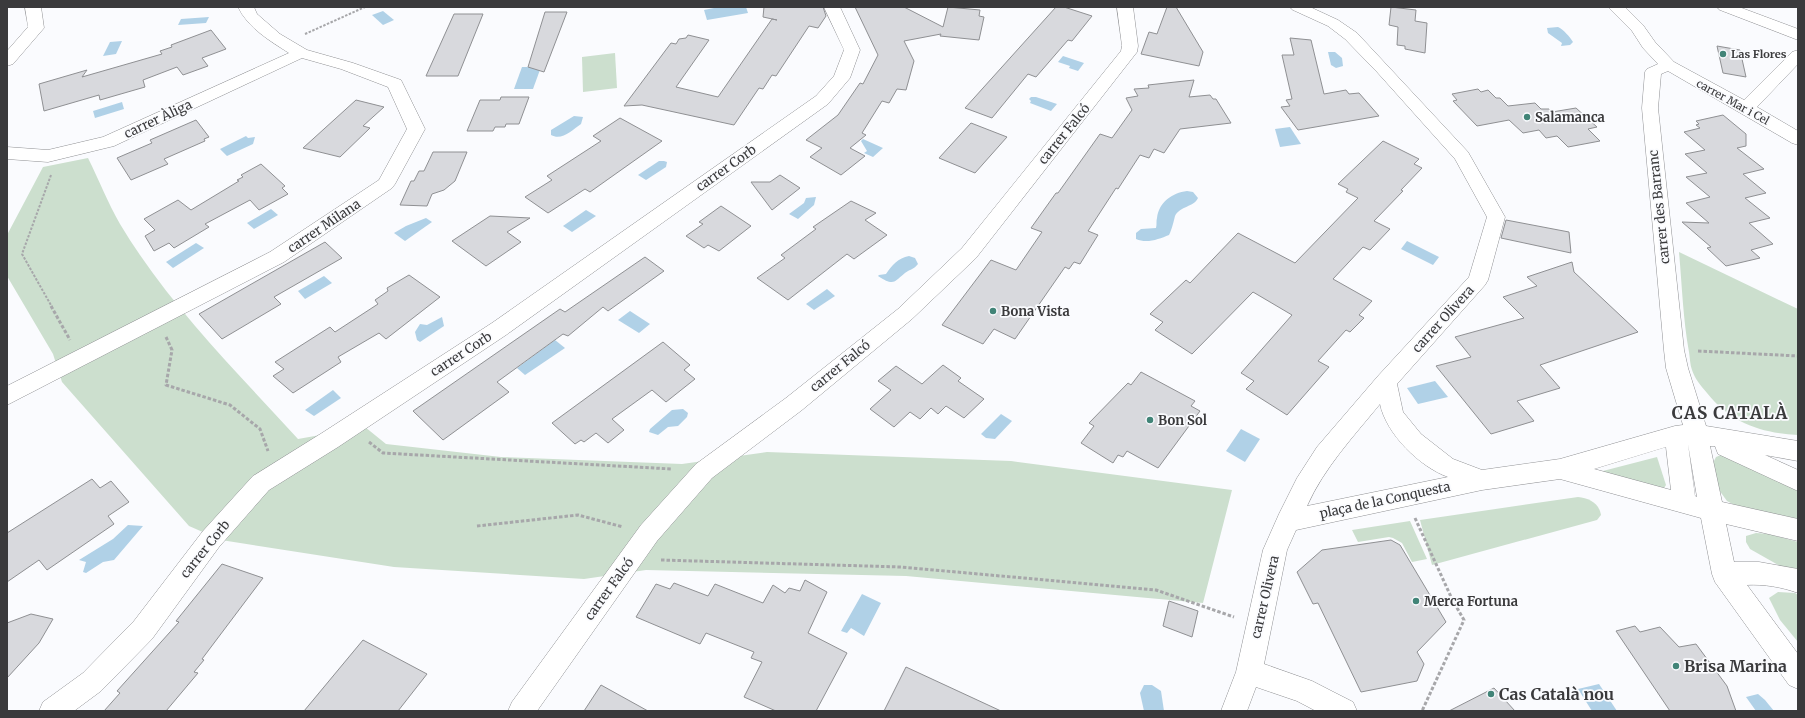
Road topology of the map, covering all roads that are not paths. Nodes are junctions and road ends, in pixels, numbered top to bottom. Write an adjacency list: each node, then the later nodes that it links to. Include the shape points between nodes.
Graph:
1 (33, 7): 11 (street, via 36,28)
2 (246, 7): 9 (street, carrer Milana, via 250,16 274,37)
3 (832, 7): 32 (street, carrer Corb, via 852,50 842,78 822,100 499,329 261,483 211,539 143,630 92,682)
4 (1125, 7): 33 (street, carrer Falcó, via 1129,52 969,253 905,314 794,404 704,471 649,533)
5 (1298, 7): 16 (street, carrer Olivera, via 1333,23 1351,36 1383,69 1462,156 1496,217 1478,280)
6 (1616, 7): 12 (street, via 1638,28 1649,45)
7 (1725, 7): 8 (street)
8 (1798, 35)
9 (301, 53): 15 (street, carrer Àliga, via 108,142 48,156); 17 (street, carrer Milana, via 347,66 395,84 416,129 386,184 278,257)
10 (1798, 55): 13 (street)
11 (7, 61)
12 (1668, 65): 13 (street, carrer Mar i Cel); 18 (street, carrer des Barranc, via 1653,72 1650,108 1674,350 1677,368)
13 (1746, 108): 14 (street, carrer Mar i Cel)
14 (1798, 139)
15 (7, 152)
16 (1386, 382): 22 (street, plaça de la Conquesta, via 1393,415 1413,441 1445,466); 26 (street, carrer Olivera, via 1325,454 1305,485)
17 (7, 396)
18 (1698, 434): 19 (street, plaça de la Conquesta); 20 (street, plaça de la Conquesta); 23 (street, plaça de la Conquesta); 25 (street)
19 (1675, 435): 21 (street, plaça de la Conquesta); 24 (street)
20 (1798, 451)
21 (1560, 469): 22 (street, plaça de la Conquesta); 24 (street, plaça de la Conquesta)
22 (1482, 480): 26 (street, plaça de la Conquesta)
23 (1798, 481)
24 (1685, 504): 25 (street, plaça de la Conquesta)
25 (1713, 511): 27 (street, plaça de la Conquesta); 28 (street)
26 (1287, 521): 30 (street, carrer Olivera, via 1275,550)
27 (1798, 530)
28 (1724, 574): 29 (street, via 1759,573 1794,579); 31 (street)
29 (1798, 582)
30 (1249, 672): 34 (street, carrer Olivera); 35 (street, via 1303,690)
31 (1798, 676)
32 (52, 711)
33 (521, 711)
34 (1234, 711)
35 (1344, 711)

